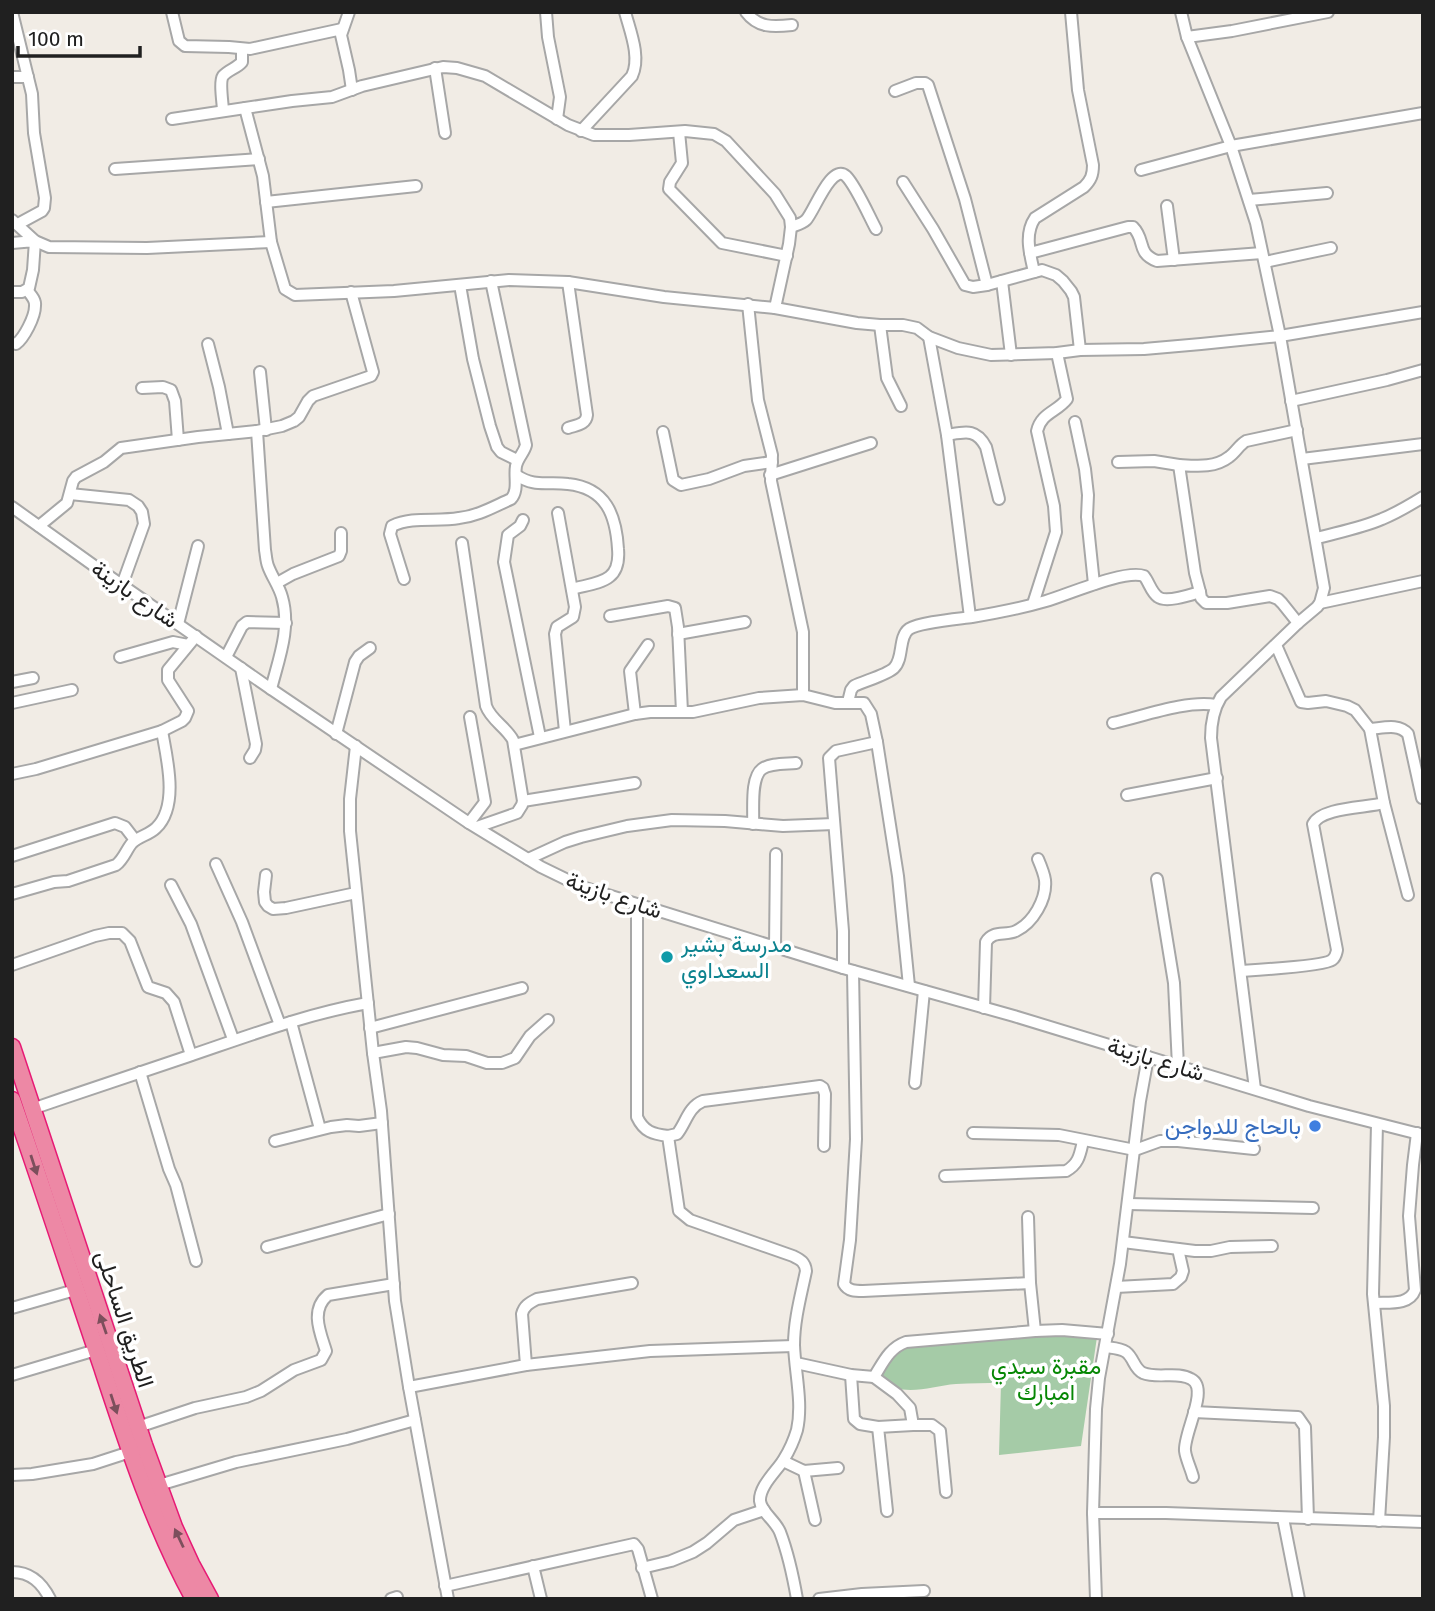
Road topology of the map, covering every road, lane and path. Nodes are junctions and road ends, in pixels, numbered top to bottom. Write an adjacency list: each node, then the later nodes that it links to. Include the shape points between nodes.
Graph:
1 (12, 12): 16 (street)
2 (172, 12): 13 (street, via 182,44)
3 (349, 12): 11 (street)
4 (546, 12): 23 (street, via 560,97)
5 (625, 12): 24 (street, via 636,69)
6 (746, 12): 10 (street, via 761,25)
7 (1071, 12): 44 (street, via 1078,90 1093,174 1084,187 1035,218 1029,228)
8 (1181, 12): 12 (street)
9 (1328, 12): 12 (street)
10 (792, 25)
11 (342, 30): 13 (street); 17 (street)
12 (1187, 37): 27 (street)
13 (242, 49): 20 (street, via 242,62 221,80)
14 (435, 68): 17 (street); 23 (street, via 485,76); 26 (street)
15 (12, 77): 16 (street)
16 (28, 77): 37 (street, via 45,204 42,211)
17 (352, 90): 19 (street)
18 (895, 91): 53 (street, via 916,83 928,85)
19 (245, 108): 20 (street); 28 (street)
20 (223, 111): 22 (street)
21 (1423, 113): 27 (street)
22 (172, 119)
23 (557, 119): 24 (street)
24 (581, 131): 25 (street, via 594,135)
25 (679, 132): 38 (street, via 707,133 726,141 780,201); 45 (street, via 682,163 669,189 722,243)
26 (445, 133)
27 (1231, 146): 30 (street); 34 (street)
28 (259, 159): 29 (street); 35 (street)
29 (115, 169)
30 (1141, 170)
31 (902, 183): 53 (street, via 962,282 969,287)
32 (416, 186): 35 (street)
33 (1327, 193): 34 (street)
34 (1249, 200): 46 (street)
35 (266, 202): 41 (street)
36 (1167, 206): 47 (street)
37 (15, 222): 40 (street)
38 (791, 227): 39 (street, via 808,218 838,174 846,177); 45 (street)
39 (876, 229)
40 (35, 241): 41 (street, via 49,247 147,248); 42 (street); 54 (street)
41 (271, 242): 56 (street, via 289,292)
42 (12, 243)
43 (1331, 248): 46 (street)
44 (1030, 253): 47 (street, via 1133,227 1146,256); 48 (street)
45 (787, 256): 58 (street)
46 (1264, 258): 47 (street); 61 (street)
47 (1174, 260)
48 (1034, 272): 50 (street); 65 (street, via 1046,270 1056,275 1071,291)
49 (491, 281): 51 (street); 52 (street); 84 (street, via 525,440 526,448)
50 (1002, 281): 53 (street); 67 (street)
51 (568, 282): 57 (street); 74 (street, via 587,415 583,423)
52 (460, 285): 56 (street); 84 (street, via 490,426 497,447)
53 (987, 285)
54 (27, 290): 55 (street); 63 (street, via 35,307 22,340)
55 (12, 292)
56 (351, 292): 75 (street, via 371,376 313,396 294,421)
57 (748, 304): 58 (street); 85 (street, via 758,400)
58 (775, 308): 60 (street)
59 (1423, 312): 61 (street)
60 (880, 325): 62 (street, via 917,328); 72 (street, via 887,378)
61 (1280, 336): 65 (street); 71 (street)
62 (929, 337): 67 (street, via 971,352); 79 (street)
63 (12, 344)
64 (208, 344): 78 (street)
65 (1080, 350): 66 (street)
66 (1057, 353): 67 (street); 109 (street, via 1067,399 1041,420 1037,432 1056,532)
67 (1011, 355)
68 (1423, 370): 71 (street)
69 (260, 372): 75 (street)
70 (142, 388): 80 (street, via 171,390)
71 (1292, 401): 76 (street)
72 (901, 406)
73 (1075, 422): 104 (street, via 1085,469)
74 (568, 428)
75 (261, 430): 78 (street); 103 (street, via 265,550)
76 (1297, 430): 83 (street); 87 (street, via 1246,442 1213,465)
77 (663, 432): 85 (street, via 673,480 681,485)
78 (228, 434): 80 (street)
79 (947, 435): 92 (street, via 974,433 983,441); 111 (street)
80 (178, 440): 90 (street, via 121,448 76,477)
81 (871, 443): 89 (street)
82 (1423, 444): 83 (street)
83 (1302, 459): 98 (street)
84 (517, 460): 88 (street)
85 (772, 462): 89 (street)
86 (1118, 462): 87 (street)
87 (1179, 465): 107 (street)
88 (516, 475): 101 (street, via 514,497 479,514 392,526 390,534); 106 (street, via 534,484 583,487 609,507 618,550 616,570 606,580)
89 (770, 475): 128 (street, via 803,632)
90 (70, 494): 96 (street, via 67,503); 105 (street, via 129,500 142,512 144,524)
91 (1423, 497): 98 (street, via 1382,519)
92 (999, 499)
93 (12, 507): 96 (street, شارع بازينة)
94 (558, 513): 106 (street)
95 (523, 520): 140 (street, via 508,536 504,562)
96 (39, 526): 105 (street, شارع بازينة)
97 (341, 533): 103 (street, via 339,556)
98 (1317, 538): 108 (street, via 1324,588)
99 (462, 543): 142 (street, via 486,706)
100 (198, 546): 115 (street)
101 (404, 579)
102 (1423, 581): 108 (street)
103 (277, 583): 113 (street)
104 (1094, 584): 107 (street, via 1140,574 1164,599); 109 (street)
105 (122, 585): 115 (street, شارع بازينة)
106 (572, 589): 138 (street, via 575,613 555,634)
107 (1199, 592): 114 (street, via 1206,603 1270,596)
108 (1321, 603): 114 (street)
109 (1033, 604): 111 (street)
110 (610, 616): 116 (street, via 672,606)
111 (970, 617): 129 (street, via 910,628 896,666 855,686)
112 (745, 622): 116 (street)
113 (286, 623): 122 (street, via 247,622); 126 (street)
114 (1298, 623): 119 (street)
115 (178, 624): 117 (street, شارع بازينة)
116 (678, 634): 132 (street)
117 (192, 641): 121 (street); 122 (street, شارع بازينة); 137 (street, via 167,677 187,714)
118 (648, 645): 133 (street, via 630,671)
119 (1276, 645): 131 (street); 136 (street, via 1301,702 1347,706)
120 (370, 648): 139 (street, via 355,662)
121 (120, 657)
122 (226, 657): 123 (street, شارع بازينة)
123 (241, 668): 126 (street, شارع بازينة); 144 (street, via 256,744)
124 (33, 678): 125 (street)
125 (12, 682)
126 (271, 689): 139 (street, شارع بازينة)
127 (72, 690): 130 (street)
128 (803, 695): 129 (street); 132 (street)
129 (848, 702): 141 (street, via 868,707)
130 (12, 703)
131 (1216, 705): 135 (street, via 1189,704); 147 (street, via 1211,728)
132 (682, 712): 133 (street)
133 (635, 714): 138 (street)
134 (470, 717): 155 (street, via 485,802)
135 (1113, 723)
136 (1370, 729): 150 (street, via 1397,727 1408,734); 152 (street)
137 (162, 731): 146 (street); 156 (street, via 169,802 154,831)
138 (565, 731): 140 (street)
139 (337, 734): 143 (street, شارع بازينة)
140 (540, 737): 142 (street)
141 (877, 742): 154 (street, via 836,751 829,758); 173 (street)
142 (514, 745): 151 (street)
143 (356, 746): 155 (street, شارع بازينة); 165 (street, via 349,811)
144 (250, 758)
145 (796, 763): 153 (street, via 772,765 759,773 754,783)
146 (12, 774)
147 (1217, 778): 149 (street); 172 (street)
148 (635, 783): 151 (street)
149 (1127, 795)
150 (1422, 799)
151 (523, 801): 155 (street, via 516,813)
152 (1384, 803): 167 (street); 172 (street, via 1319,816 1313,824 1336,942 1332,960)
153 (753, 824): 154 (street); 159 (street, via 672,820 627,826 565,842)
154 (834, 824): 171 (street)
155 (473, 825): 159 (street, شارع بازينة)
156 (135, 840): 158 (street, via 115,823); 166 (street, via 116,865)
157 (776, 854): 169 (street)
158 (12, 856)
159 (528, 859): 168 (street, شارع بازينة, via 582,887)
160 (1038, 859): 177 (street, via 1045,890 1036,911 1014,932 995,934 986,942)
161 (216, 863): 179 (street)
162 (266, 875): 165 (street, via 265,902 274,909)
163 (1157, 879): 186 (street, via 1174,983)
164 (171, 885): 181 (street, via 191,924)
165 (356, 893): 176 (street)
166 (12, 894)
167 (1408, 895)
168 (637, 904): 169 (street, شارع بازينة); 198 (street, via 637,1117 646,1131)
169 (775, 947): 171 (street, شارع بازينة)
170 (12, 965): 184 (street, via 95,936 122,933 130,941 148,987 166,993 174,1002)
171 (848, 970): 173 (street, شارع بازينة); 217 (street, via 856,1139 846,1288)
172 (1241, 971): 189 (street)
173 (909, 986): 175 (street, شارع بازينة)
174 (522, 988): 180 (street)
175 (924, 990): 177 (street, شارع بازينة); 188 (street)
176 (368, 1003): 179 (street); 180 (street)
177 (984, 1008): 185 (street, شارع بازينة)
178 (548, 1020): 183 (street, via 515,1058 502,1063 406,1047)
179 (285, 1024): 181 (street); 195 (street)
180 (370, 1028): 183 (street)
181 (233, 1040): 184 (street)
182 (12, 1048): 191 (highway, الطريق الساحلى)
183 (373, 1053): 193 (street)
184 (191, 1055): 187 (street)
185 (1148, 1057): 186 (street, شارع بازينة); 203 (street)
186 (1178, 1066): 189 (street, شارع بازينة)
187 (140, 1072): 191 (street); 215 (street)
188 (915, 1083)
189 (1255, 1088): 194 (street, شارع بازينة)
190 (12, 1100): 192 (highway, الطريق الساحلى)
191 (32, 1109): 237 (highway, الطريق الساحلى, one-way to 191)
192 (16, 1122): 220 (highway, الطريق الساحلى, one-way to 220)
193 (382, 1123): 195 (street); 207 (street)
194 (1377, 1124): 197 (street, شارع بازينة); 221 (street)
195 (320, 1129): 199 (street)
196 (973, 1133): 200 (street, via 1059,1135)
197 (1420, 1134): 208 (street)
198 (668, 1136): 201 (street, via 677,1134 690,1109 703,1101 820,1086 825,1094); 225 (street, via 682,1216 803,1261 806,1271)
199 (275, 1141)
200 (1083, 1141): 203 (street); 204 (street, via 1078,1162 1066,1171)
201 (824, 1146)
202 (1254, 1149): 203 (street, via 1160,1141)
203 (1135, 1150): 205 (street)
204 (945, 1176)
205 (1128, 1204): 206 (street); 211 (street)
206 (1314, 1208)
207 (389, 1214): 213 (street); 218 (street)
208 (1409, 1216): 209 (street); 221 (street, via 1413,1297)
209 (1423, 1216)
210 (1028, 1217): 217 (street)
211 (1123, 1242): 214 (street); 219 (street)
212 (1272, 1246): 214 (street)
213 (267, 1247)
214 (1178, 1249): 219 (street, via 1183,1271 1172,1284)
215 (196, 1261)
216 (632, 1283): 229 (street, via 528,1304 522,1314)
217 (1030, 1283): 223 (street)
218 (394, 1284): 233 (street); 237 (street, via 328,1295 322,1300 317,1314 326,1351 321,1360 246,1397)
219 (1116, 1287): 224 (street)
220 (75, 1290): 222 (street); 227 (highway, الطريق الساحلى)
221 (1374, 1303): 253 (street, via 1384,1406)
222 (12, 1308)
223 (1035, 1331): 224 (street); 232 (street, via 906,1342 892,1349)
224 (1108, 1334): 226 (street)
225 (794, 1346): 228 (street); 229 (street, via 650,1351)
226 (1105, 1347): 234 (street, via 1126,1352 1140,1372 1196,1381); 249 (street, via 1096,1409)
227 (96, 1350): 230 (street); 239 (highway, الطريق الساحلى, one-way to 239)
228 (796, 1363): 231 (street); 240 (street, via 797,1431)
229 (526, 1366): 233 (street)
230 (12, 1375)
231 (852, 1375): 232 (street); 238 (street, via 854,1419)
232 (874, 1377): 236 (street, via 910,1408)
233 (409, 1387): 235 (street)
234 (1194, 1412): 244 (street, via 1185,1449); 251 (street, via 1298,1417 1305,1427)
235 (415, 1420): 245 (street); 258 (street)
236 (913, 1425): 238 (street); 246 (street, via 932,1425 940,1431)
237 (138, 1427): 245 (highway, الطريق الساحلى)
238 (878, 1427): 248 (street)
239 (130, 1452): 243 (street, via 93,1464); 261 (highway, الطريق الساحلى)
240 (783, 1461): 242 (street); 247 (street, via 762,1492)
241 (838, 1468): 242 (street)
242 (804, 1471): 252 (street)
243 (12, 1475)
244 (1193, 1477)
245 (159, 1485): 262 (highway, الطريق الساحلى, one-way to 245)
246 (946, 1492)
247 (764, 1510): 256 (street, via 734,1520 693,1552); 266 (street, via 780,1533)
248 (887, 1511)
249 (1093, 1513): 250 (street); 268 (street)
250 (1283, 1518): 251 (street); 269 (street)
251 (1308, 1518): 253 (street)
252 (815, 1520)
253 (1379, 1521): 254 (street)
254 (1423, 1522)
255 (533, 1566): 256 (street, via 634,1544); 258 (street); 264 (street)
256 (642, 1568): 265 (street)
257 (12, 1572): 260 (street, via 39,1581)
258 (445, 1586): 263 (street)
259 (924, 1591): 267 (street)
260 (50, 1599)
261 (194, 1599)
262 (210, 1599)
263 (448, 1599)
264 (541, 1599)
265 (652, 1599)
266 (797, 1599)
267 (819, 1599)
268 (1096, 1599)
269 (1299, 1599)

